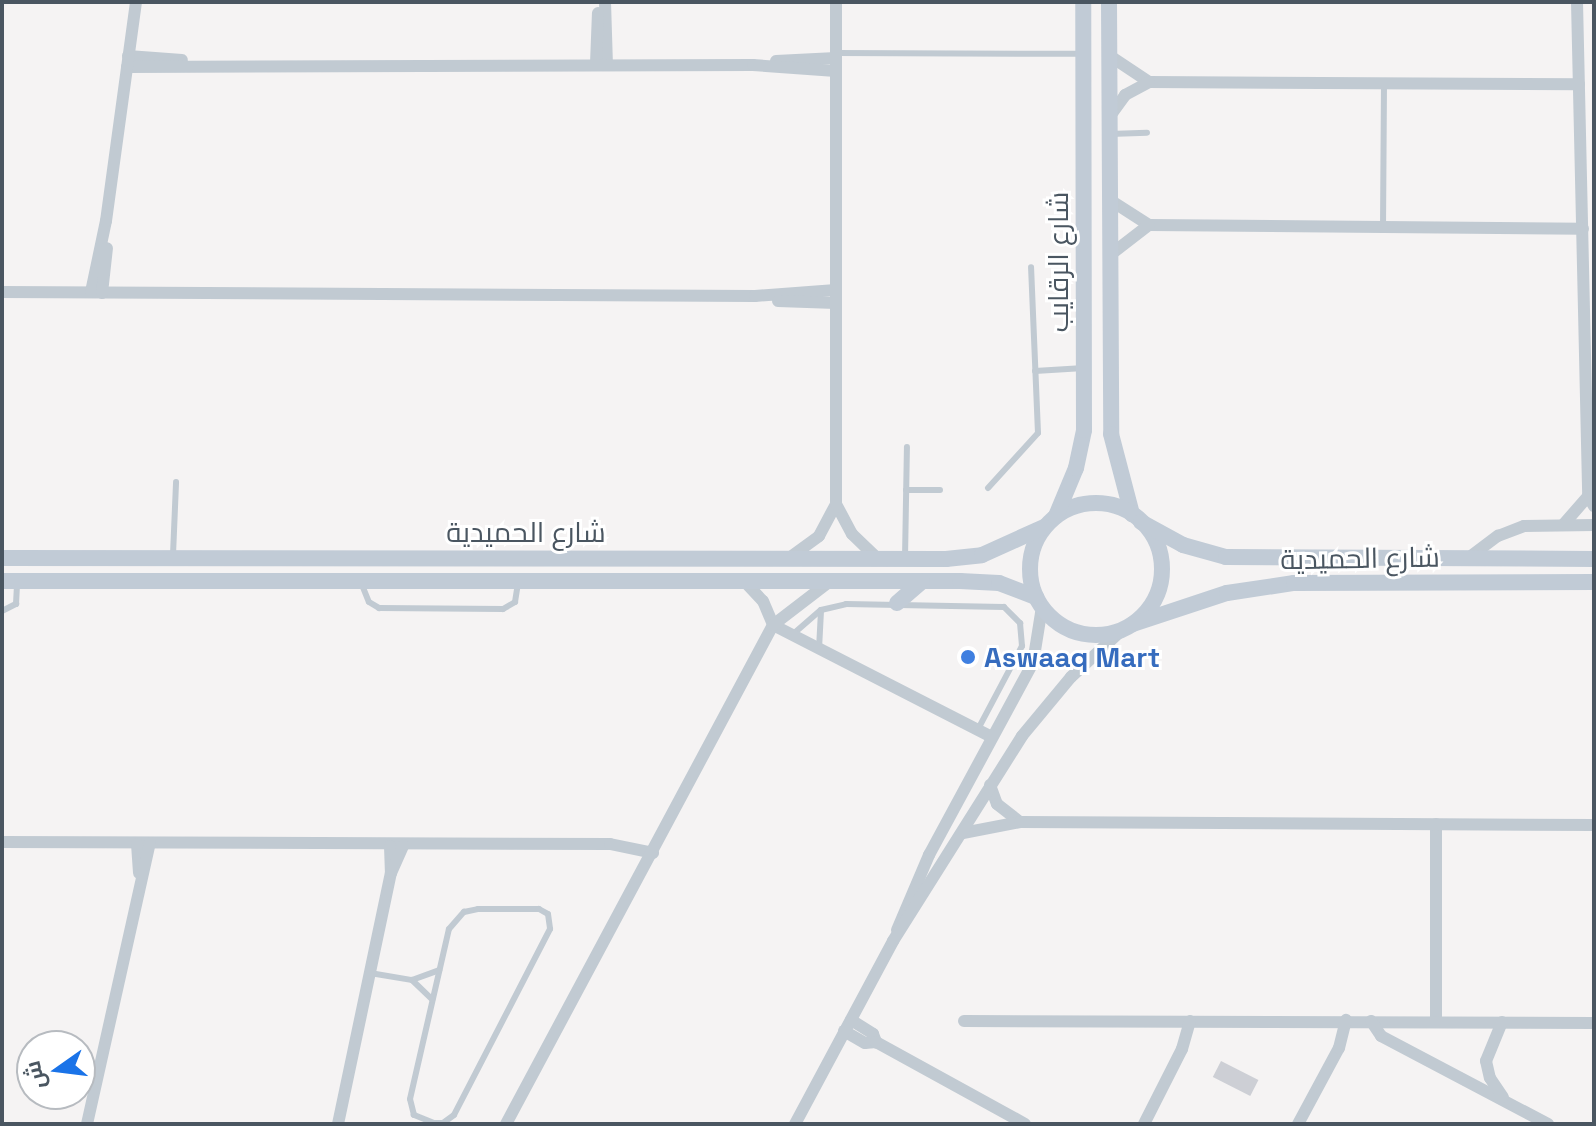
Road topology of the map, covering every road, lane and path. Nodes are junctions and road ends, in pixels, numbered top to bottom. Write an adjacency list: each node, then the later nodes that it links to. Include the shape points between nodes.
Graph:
1 (136, 2): 9 (street)
2 (602, 2): 11 (street)
3 (836, 2): 10 (street)
4 (1083, 2): 7 (street, شارع الرقايب)
5 (1109, 2): 8 (street, شارع الرقايب)
6 (1577, 2): 14 (street)
7 (1083, 54): 10 (lane); 27 (street, شارع الرقايب)
8 (1110, 56): 12 (street); 15 (street, شارع الرقايب)
9 (128, 61): 11 (street); 25 (street)
10 (836, 61): 11 (street); 26 (street)
11 (602, 64)
12 (1149, 82): 13 (street); 15 (street, via 1125,95)
13 (1384, 83): 14 (street); 20 (lane)
14 (1579, 84): 21 (street)
15 (1110, 116): 17 (street, شارع الرقايب)
16 (1147, 133): 17 (lane)
17 (1110, 134): 18 (street, شارع الرقايب)
18 (1110, 200): 19 (street); 22 (street, شارع الرقايب)
19 (1149, 225): 20 (street); 22 (street)
20 (1383, 228): 21 (street)
21 (1586, 233): 34 (street)
22 (1110, 255): 36 (street, شارع الرقايب, via 1111,441)
23 (1031, 267): 28 (lane)
24 (2, 292): 25 (street)
25 (97, 292): 26 (street)
26 (836, 296): 35 (street)
27 (1084, 368): 28 (lane); 37 (street, شارع الرقايب, via 1082,442)
28 (1035, 371): 31 (lane, via 1035,440)
29 (907, 447): 32 (lane)
30 (176, 482): 42 (lane)
31 (988, 488)
32 (906, 490): 33 (lane); 44 (lane)
33 (940, 490)
34 (1591, 501): 38 (street)
35 (836, 504): 40 (street, via 852,534); 43 (street, via 819,536)
36 (1137, 518): 37 (street, via 1100,503); 45 (street, شارع الحميدية, via 1183,545 1226,557); 59 (street, via 1155,541 1161,575 1155,597)
37 (1050, 522): 44 (street, شارع الحميدية, via 982,555); 54 (street, via 1030,566)
38 (1563, 525): 39 (street); 45 (street, via 1510,530)
39 (1594, 525)
40 (876, 557): 43 (street, شارع الحميدية); 44 (street, شارع الحميدية)
41 (2, 558): 42 (street, شارع الحميدية)
42 (173, 558): 43 (street, شارع الحميدية)
43 (789, 558)
44 (905, 558)
45 (1467, 559): 46 (street, شارع الحميدية)
46 (1594, 559)
47 (9, 581): 48 (street, شارع الحميدية); 57 (lane, via 16,604)
48 (361, 581): 50 (street, شارع الحميدية); 50 (lane, via 369,602 379,608 503,609 515,602)
49 (922, 581): 52 (street, شارع الحميدية); 54 (street, شارع الحميدية, via 988,582); 55 (street)
50 (519, 582): 51 (street, شارع الحميدية)
51 (745, 582): 52 (street, شارع الحميدية); 58 (street, via 763,601)
52 (829, 582): 58 (street)
53 (1594, 582): 59 (street, شارع الحميدية, via 1294,583 1227,593)
54 (1039, 602): 59 (street, via 1079,633 1102,635); 63 (street, via 1033,663)
55 (897, 603): 56 (lane); 62 (lane, via 997,604 1020,623 1020,654)
56 (821, 610): 60 (lane); 61 (lane)
57 (2, 611)
58 (773, 625): 60 (street); 72 (street)
59 (1128, 626): 64 (street, via 1046,705)
60 (792, 635): 61 (street)
61 (819, 649): 62 (street)
62 (977, 730): 63 (street)
63 (992, 737): 73 (street, via 919,876)
64 (990, 785): 65 (street, via 997,804); 68 (street)
65 (1020, 822): 66 (street); 68 (street)
66 (1436, 824): 67 (street); 82 (street)
67 (1594, 825)
68 (963, 833): 73 (street)
69 (2, 842): 70 (street)
70 (143, 844): 71 (street); 87 (street)
71 (396, 846): 72 (street, via 610,844); 75 (street)
72 (653, 853): 89 (street)
73 (893, 941): 85 (street)
74 (440, 969): 76 (lane); 77 (lane); 77 (lane, via 449,929 464,912 539,909 551,919 454,1115 443,1123 417,1117 409,1103)
75 (370, 973): 76 (lane); 88 (street)
76 (412, 980): 77 (lane)
77 (433, 1000)
78 (1346, 1020): 80 (street); 81 (street); 93 (street, via 1339,1048)
79 (964, 1021): 80 (street)
80 (1190, 1021): 92 (street)
81 (1371, 1021): 82 (street); 86 (street, via 1381,1036)
82 (1436, 1022): 83 (street)
83 (1502, 1022): 84 (street); 86 (street, via 1488,1051 1487,1070)
84 (1594, 1023)
85 (848, 1026): 90 (street); 91 (street, via 873,1034 876,1042)
86 (1508, 1103): 94 (street)
87 (87, 1124)
88 (338, 1124)
89 (506, 1124)
90 (795, 1124)
91 (1025, 1124)
92 (1144, 1124)
93 (1298, 1124)
94 (1546, 1124)

